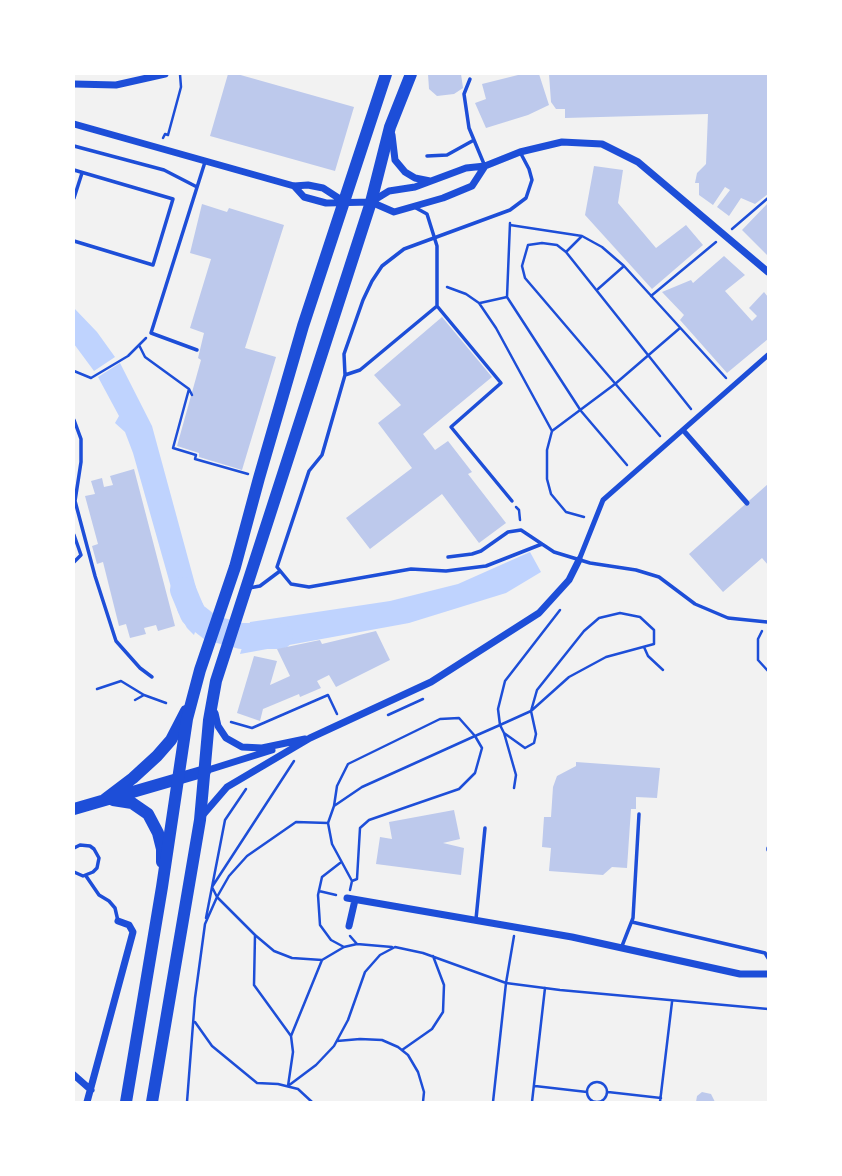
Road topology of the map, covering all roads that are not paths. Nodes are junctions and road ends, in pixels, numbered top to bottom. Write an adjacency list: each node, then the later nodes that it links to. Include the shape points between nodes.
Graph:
1 (165, 74): 5 (street, via 116,85)
2 (386, 74): 20 (main road)
3 (411, 74): 7 (main road)
4 (470, 79): 8 (lane, via 464,94)
5 (74, 84)
6 (74, 124): 12 (street)
7 (390, 127): 16 (street, via 395,160 405,172); 21 (main road)
8 (474, 140): 11 (lane, via 447,155); 13 (lane)
9 (74, 146): 18 (lane, via 164,170)
10 (520, 152): 13 (street); 23 (lane, via 532,180 526,198 510,209); 25 (street, via 562,142 602,144 638,162)
11 (426, 156)
12 (205, 162): 17 (street); 18 (lane)
13 (485, 166): 16 (street); 22 (street, via 472,186)
14 (74, 170): 15 (lane)
15 (82, 173): 19 (lane); 24 (lane, via 173,199 153,265)
16 (430, 181): 21 (street, via 389,191)
17 (294, 186): 20 (street, via 324,188); 20 (street, via 304,197)
18 (197, 187): 27 (lane, via 151,334)
19 (74, 198)
20 (344, 202): 21 (street); 44 (main road)
21 (371, 202): 22 (street, via 394,212); 40 (main road)
22 (414, 206): 23 (lane, via 427,214)
23 (435, 237): 26 (lane); 29 (lane, via 404,250 382,266 372,281 344,354)
24 (74, 241)
25 (768, 272)
26 (437, 306): 29 (lane, via 360,370); 32 (lane, via 501,383 451,427)
27 (197, 350)
28 (768, 355): 31 (street)
29 (345, 375): 39 (lane, via 322,456 309,471 277,567)
30 (74, 420): 42 (lane, via 81,462 75,501 95,576 116,641)
31 (683, 430): 33 (street); 37 (street, via 603,500)
32 (512, 501)
33 (747, 503)
34 (74, 535): 38 (lane, via 80,555)
35 (542, 544): 36 (lane, via 521,530 508,532 481,551); 37 (lane); 39 (lane, via 486,566 411,569 309,587 290,584)
36 (448, 557)
37 (579, 560): 41 (lane, via 648,573 695,604 728,618); 45 (street, via 569,580 539,613 431,682)
38 (74, 562)
39 (281, 571): 40 (lane, via 260,586)
40 (247, 588): 43 (main road)
41 (767, 622)
42 (152, 677)
43 (216, 681): 45 (street, via 215,719 233,743 262,748); 46 (main road)
44 (195, 690): 47 (main road); 48 (main road, via 170,740)
45 (310, 738): 46 (street); 51 (street, via 227,787)
46 (205, 771): 47 (main road); 51 (main road)
47 (177, 778): 48 (main road); 56 (main road)
48 (104, 800): 49 (main road); 56 (main road, via 132,803 150,816 162,849)
49 (74, 809)
50 (639, 814): 59 (lane)
51 (200, 820): 68 (main road)
52 (485, 828): 57 (lane)
53 (74, 848): 55 (lane, via 85,844 97,853 97,868)
54 (74, 872): 55 (lane)
55 (86, 875): 58 (lane, via 115,908)
56 (162, 887): 67 (main road)
57 (476, 919): 60 (street, via 351,899); 61 (street)
58 (118, 921): 65 (street, via 133,932)
59 (632, 922): 61 (lane); 62 (lane, via 765,953)
60 (349, 926)
61 (622, 947): 63 (street, via 740,974)
62 (768, 958)
63 (768, 974)
64 (74, 1075): 65 (street)
65 (91, 1090): 66 (street)
66 (87, 1102)
67 (127, 1102)
68 (152, 1102)

